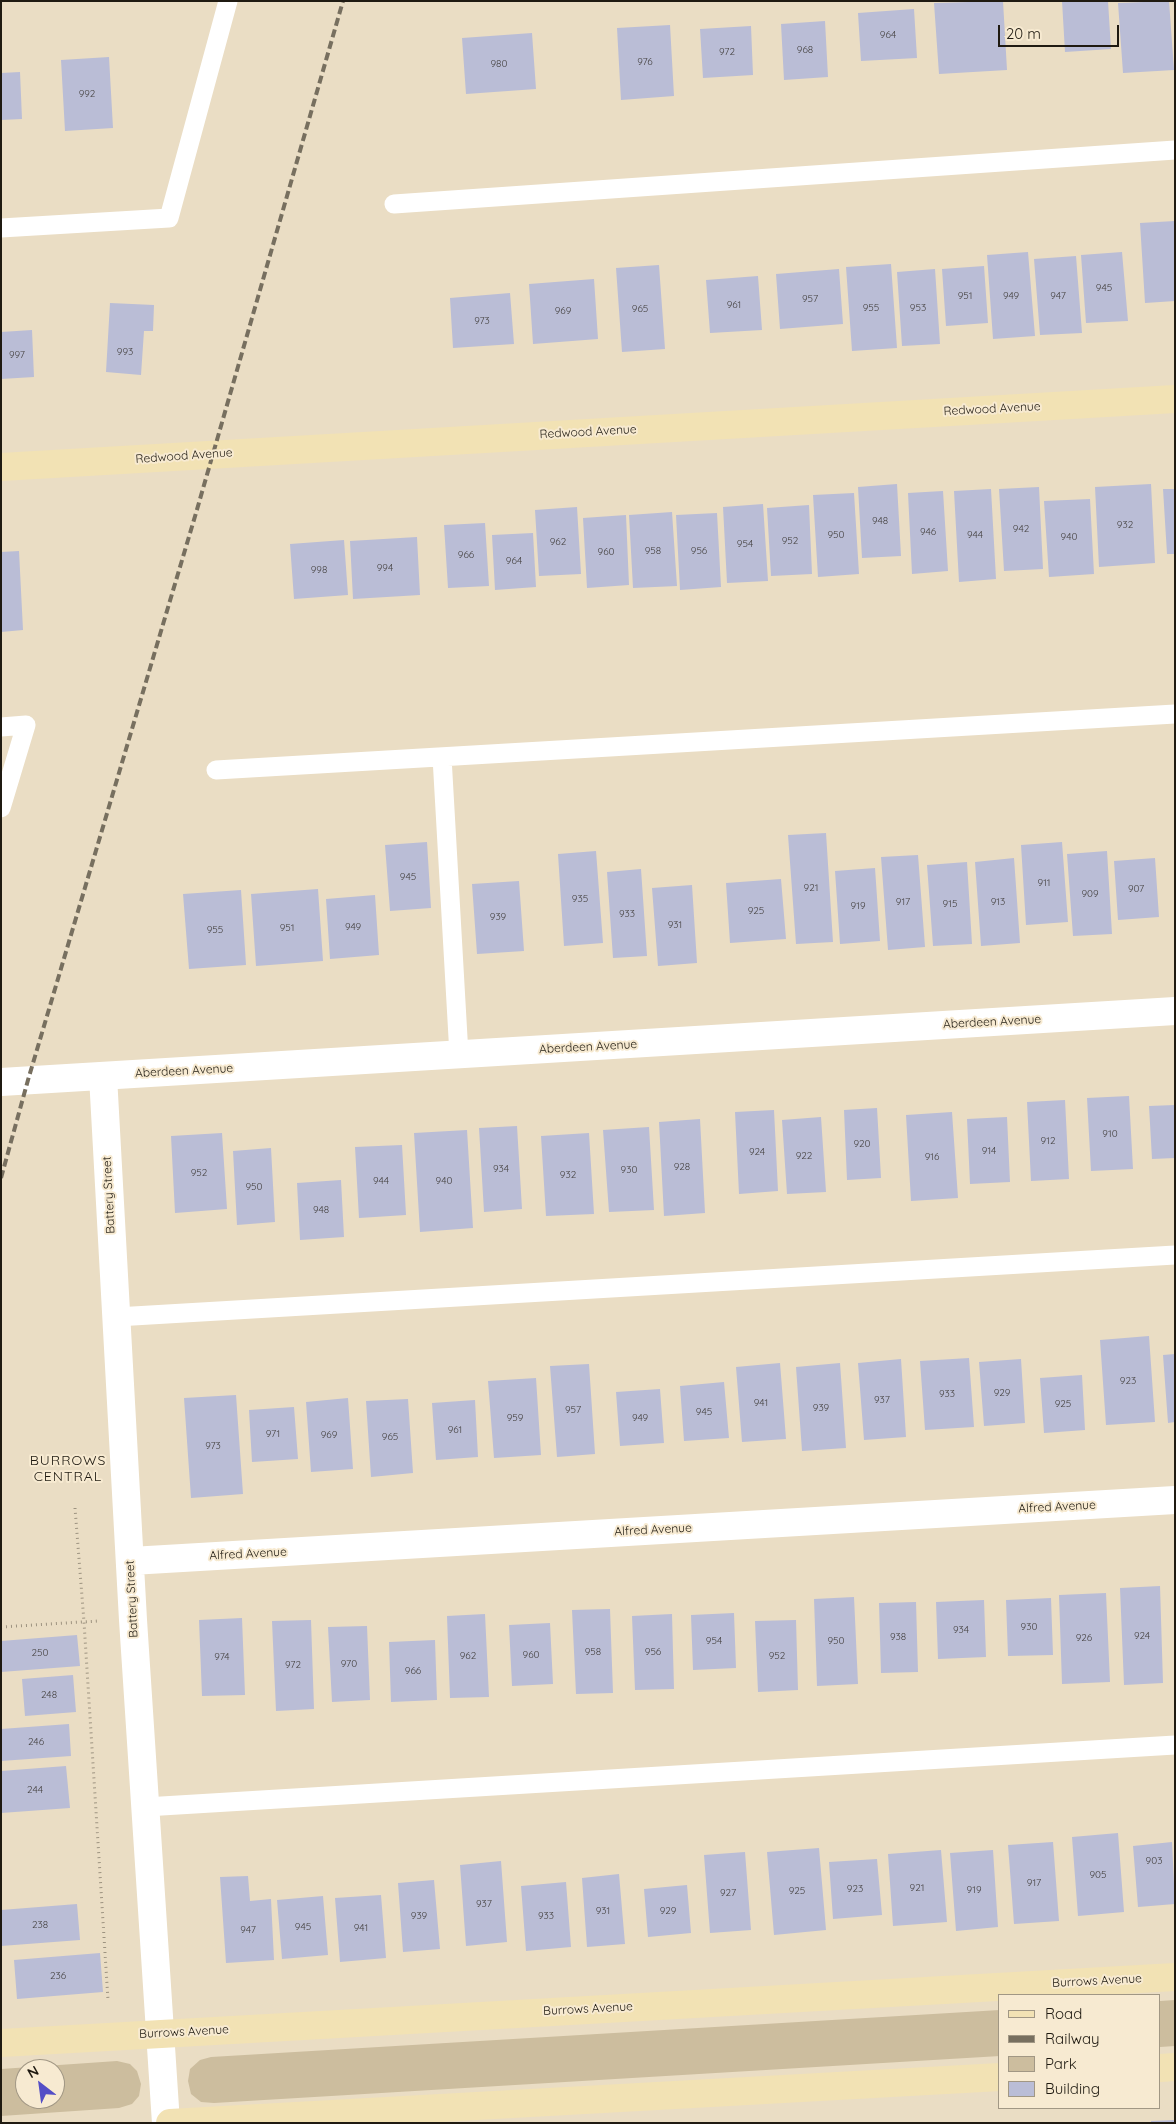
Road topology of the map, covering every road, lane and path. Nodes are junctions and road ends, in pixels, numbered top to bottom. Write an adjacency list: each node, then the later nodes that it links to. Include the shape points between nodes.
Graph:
1 (228, 1): 4 (lane, via 169,218)
2 (1175, 150): 3 (lane)
3 (394, 204)
4 (1, 228)
5 (1175, 399): 6 (street, Redwood Avenue)
6 (1, 467)
7 (1175, 714): 9 (lane)
8 (1, 727): 11 (lane, via 26,725)
9 (442, 756): 10 (lane); 13 (lane)
10 (216, 770)
11 (1, 808)
12 (1175, 1011): 13 (street, Aberdeen Avenue)
13 (459, 1055): 14 (street, Aberdeen Avenue)
14 (103, 1076): 15 (street, Aberdeen Avenue); 17 (street, Battery Street)
15 (1, 1082)
16 (1175, 1255): 17 (lane)
17 (116, 1317): 20 (street, Battery Street)
18 (1175, 1500): 20 (street, Alfred Avenue)
19 (75, 1508): 22 (path)
20 (130, 1561): 21 (street, Battery Street)
21 (133, 1620): 22 (path); 25 (street, Battery Street)
22 (84, 1622): 23 (path); 27 (path)
23 (1, 1627)
24 (1175, 1745): 25 (lane)
25 (145, 1807): 28 (street, Battery Street)
26 (1175, 1977): 28 (street, Burrows Avenue)
27 (108, 2000)
28 (159, 2033): 29 (street, Burrows Avenue); 33 (street, Battery Street)
29 (1, 2043)
30 (1175, 2067): 31 (street)
31 (1161, 2068)
32 (998, 2077): 34 (street)
33 (166, 2123)
34 (170, 2123)

